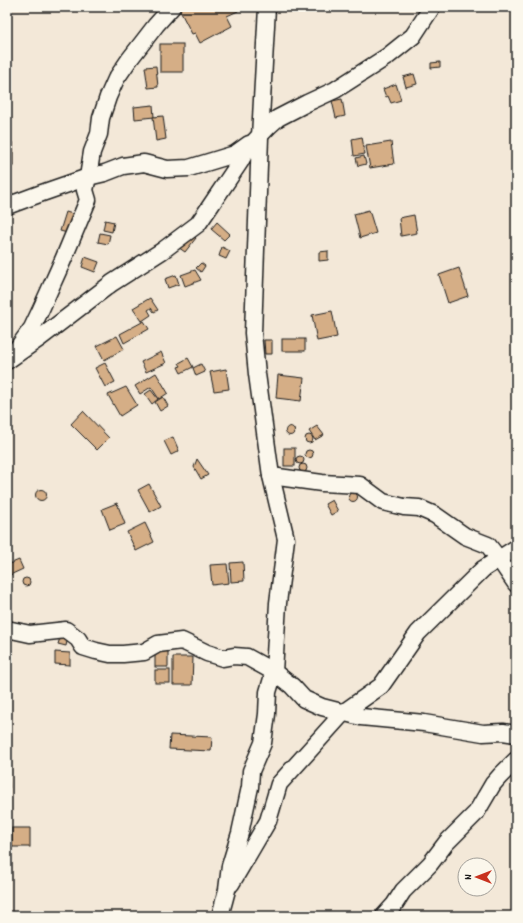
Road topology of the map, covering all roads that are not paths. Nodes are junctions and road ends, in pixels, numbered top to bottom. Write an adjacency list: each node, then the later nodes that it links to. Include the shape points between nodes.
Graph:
1 (172, 7): 5 (street, via 116,79 101,118)
2 (267, 7): 4 (street)
3 (432, 7): 4 (street, via 414,36 388,56 335,90 278,118)
4 (260, 137): 5 (street, via 235,154 189,168 168,169 144,163 123,166); 7 (street, via 247,149 198,224 112,283); 8 (street, via 253,333)
5 (88, 177): 6 (street); 7 (street, via 84,190 88,200 63,260 32,328)
6 (7, 206)
7 (8, 360)
8 (271, 476): 10 (street, via 360,485 383,502 420,508 435,515 465,536 488,545); 13 (street, via 286,538 278,603)
9 (516, 548): 10 (street)
10 (499, 558): 11 (street); 14 (street, via 483,569 418,633 381,686)
11 (516, 584)
12 (7, 629): 13 (street, via 30,634 66,630 83,647 110,654 144,652 158,644 182,641 223,658 247,657)
13 (274, 672): 14 (street, via 304,699 322,707); 17 (street, via 268,692 263,742 251,771 250,787 230,866)
14 (344, 712): 15 (street, via 361,717 424,723 484,733); 17 (street, via 279,784 268,821)
15 (516, 734)
16 (516, 760): 19 (street, via 493,784 476,813 403,891)
17 (227, 890): 18 (street)
18 (220, 916)
19 (384, 916)

